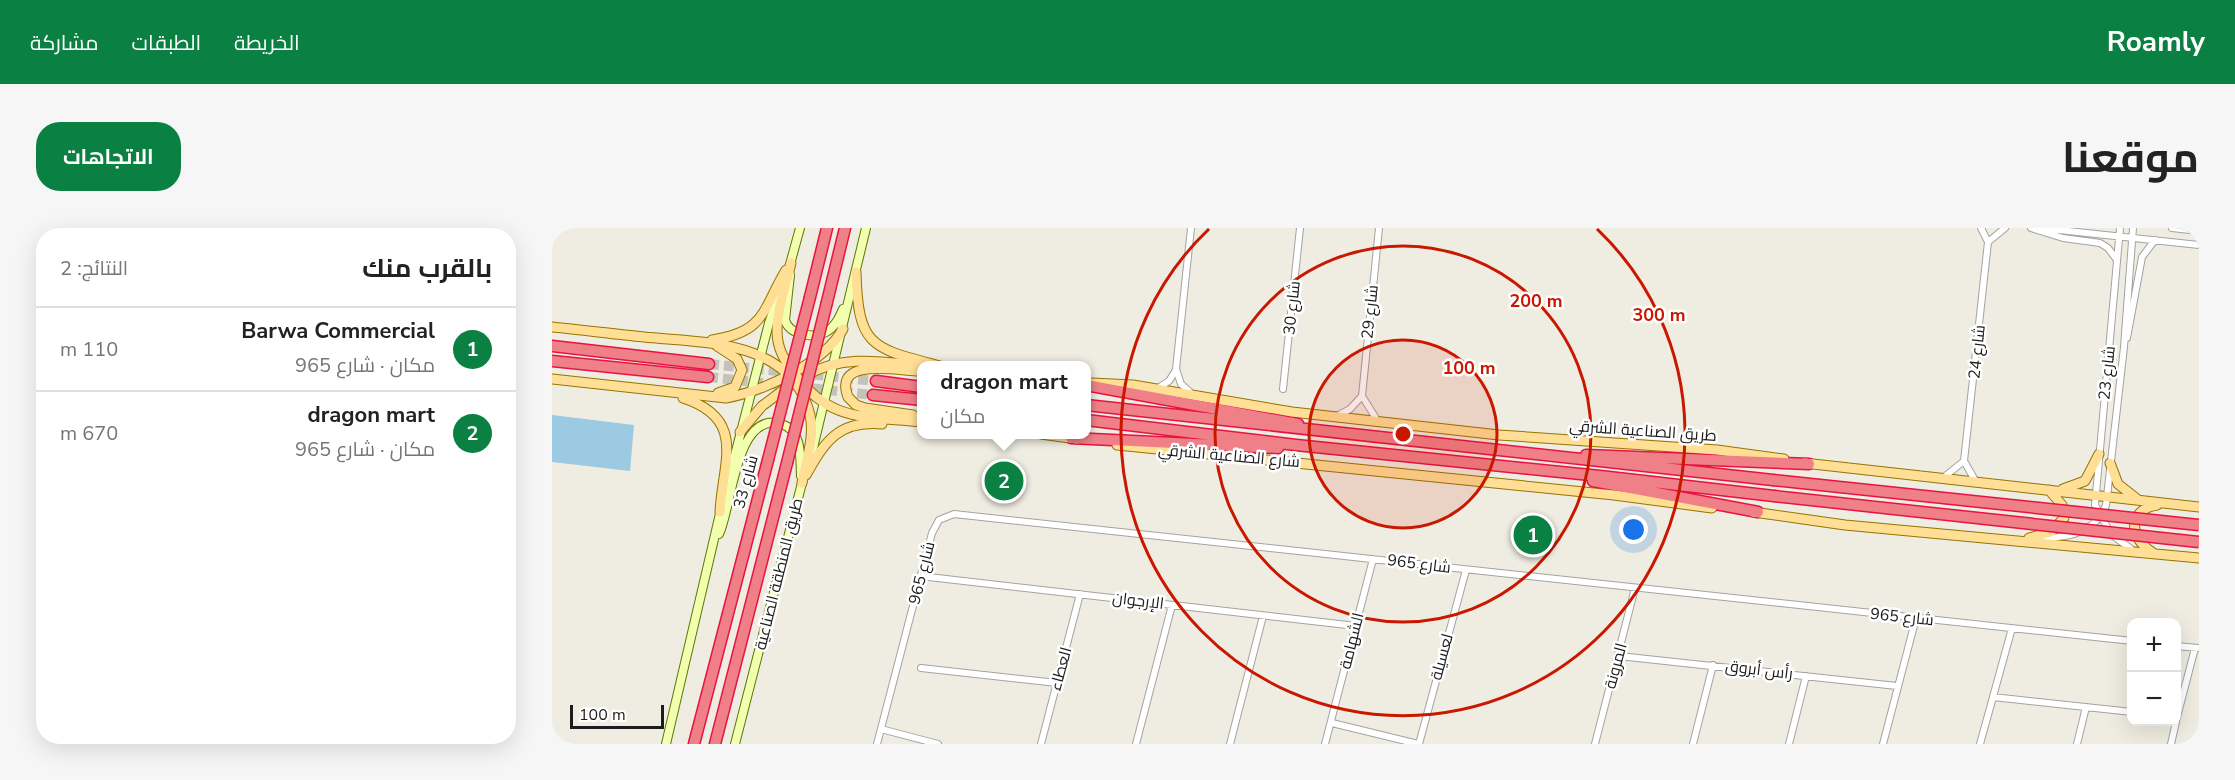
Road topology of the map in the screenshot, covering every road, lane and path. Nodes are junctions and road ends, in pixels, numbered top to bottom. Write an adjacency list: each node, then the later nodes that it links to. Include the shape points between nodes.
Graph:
1 (800, 228): 23 (street, شارع 33)
2 (826, 228): 120 (highway, شارع 33, bridge)
3 (845, 228): 121 (highway, bridge)
4 (866, 228): 24 (street)
5 (1191, 228): 38 (street)
6 (1300, 228): 48 (street, شارع 30)
7 (1379, 228): 53 (street, شارع 29)
8 (1981, 228): 20 (street)
9 (2004, 228): 20 (street)
10 (2031, 228): 22 (street, via 2100,243)
11 (2040, 228): 17 (street)
12 (2121, 228): 17 (street, شارع 23)
13 (2133, 228): 18 (street, شارع 23)
14 (2172, 228): 15 (street)
15 (2185, 229): 16 (street)
16 (2199, 231)
17 (2120, 236): 18 (street); 22 (street, شارع 23)
18 (2133, 238): 19 (street); 31 (street, شارع 23)
19 (2155, 240): 21 (street); 31 (street, شارع 23, via 2142,257)
20 (1989, 242): 70 (street, شارع 24)
21 (2199, 245)
22 (2118, 262): 68 (street, شارع 23)
23 (791, 263): 25 (street, via 786,320 793,331 812,335 827,332 839,320); 28 (main road, via 763,314 749,329 732,337); 32 (street, شارع 33); 41 (main road, via 777,331 782,355)
24 (856, 272): 25 (street); 34 (main road, via 862,324 873,340 896,356)
25 (850, 294): 27 (street)
26 (552, 327): 28 (main road)
27 (843, 329): 36 (street); 41 (main road, via 824,354)
28 (699, 342): 29 (main road)
29 (712, 343): 32 (main road); 42 (main road, via 737,359 742,370 739,383 726,392 571,376)
30 (552, 346): 35 (highway)
31 (2124, 347): 71 (street, شارع 23)
32 (761, 355): 41 (main road); 50 (street, شارع 33)
33 (552, 361): 40 (highway)
34 (918, 361)
35 (709, 364)
36 (834, 364): 37 (main road, via 864,360); 41 (main road); 55 (street)
37 (917, 366)
38 (1176, 369): 47 (street, via 1169,381); 51 (street, via 1181,384)
39 (917, 371): 57 (main road, via 861,369 849,378 846,388 859,407)
40 (708, 377)
41 (793, 377): 50 (main road); 55 (main road); 64 (main road); 76 (main road, via 808,409 811,428)
42 (552, 378): 49 (main road)
43 (876, 381): 46 (highway)
44 (1091, 384): 47 (main road, طريق الصناعية الشرقي)
45 (1091, 385): 63 (highway)
46 (917, 386)
47 (1158, 388): 51 (main road, طريق الصناعية الشرقي)
48 (1283, 389)
49 (667, 393): 50 (main road, via 726,398); 83 (main road, via 702,406 722,429 729,450)
50 (751, 393): 64 (street, شارع 33)
51 (1193, 394): 58 (main road, طريق الصناعية الشرقي)
52 (873, 395): 54 (highway)
53 (1362, 396): 58 (street); 59 (street)
54 (917, 400)
55 (824, 405): 61 (main road, via 851,415); 76 (street, طريق المنطقة الصناعية)
56 (1091, 406): 63 (highway, طريق الصناعية الشرقي)
57 (917, 416)
58 (1335, 417): 59 (main road, طريق الصناعية الشرقي)
59 (1377, 420): 72 (main road, طريق الصناعية الشرقي, via 1593,444 1716,450)
60 (1091, 421): 67 (highway)
61 (917, 423)
62 (917, 424): 76 (main road, via 874,423 846,428 824,446)
63 (1325, 430): 69 (highway, طريق الصناعية الشرقي)
64 (741, 432): 83 (street, شارع 33)
65 (1076, 439): 84 (main road, شارع الصناعية الشرقي)
66 (1091, 439): 67 (highway)
67 (1296, 446): 73 (highway)
68 (2099, 454): 77 (main road, via 2085,481 2073,488); 78 (street, شارع 23)
69 (1562, 456): 72 (highway, via 1629,455); 86 (highway, طريق الصناعية الشرقي, bridge)
70 (1964, 461): 74 (street); 75 (street)
71 (2110, 463): 79 (street, شارع 23); 80 (main road, via 2118,484)
72 (1809, 464): 74 (main road, طريق الصناعية الشرقي)
73 (1560, 472): 84 (highway); 88 (highway, bridge)
74 (1942, 478): 75 (main road, طريق الصناعية الشرقي)
75 (1976, 482): 77 (main road, طريق الصناعية الشرقي)
76 (802, 483): 89 (street, via 793,431 772,422 757,429 742,449 723,526); 122 (street, طريق المنطقة الصناعية)
77 (2049, 490): 78 (main road, طريق الصناعية الشرقي); 87 (main road, via 2064,509 2061,523 2051,532)
78 (2095, 496): 79 (main road, طريق الصناعية الشرقي); 85 (street, شارع 23)
79 (2107, 497): 80 (main road, طريق الصناعية الشرقي); 85 (street, شارع 23)
80 (2142, 501): 81 (main road, طريق الصناعية الشرقي)
81 (2168, 504): 82 (main road, طريق الصناعية الشرقي); 91 (main road, via 2147,508 2136,520 2138,540)
82 (2199, 507)
83 (720, 512): 89 (street, شارع 33)
84 (1758, 512): 87 (main road, via 1845,525)
85 (2100, 517): 87 (street, via 2074,535); 90 (street, شارع 23, via 2116,539)
86 (2199, 525)
87 (2023, 539): 90 (main road)
88 (2199, 542)
89 (713, 547): 119 (street)
90 (2137, 552): 91 (main road)
91 (2154, 554): 92 (main road)
92 (2199, 558)
93 (1373, 559): 94 (street, شارع 965); 95 (street, شارع 965, via 954,514 943,516 934,526); 101 (street, الشهامة)
94 (1466, 570): 96 (street, شارع 965); 129 (street, لعسيلة)
95 (920, 576): 97 (street, الإرجوان); 118 (street, شارع 965)
96 (1635, 588): 100 (street, شارع 965); 106 (street, المرونة)
97 (1080, 594): 98 (street, الإرجوان); 110 (street, العطاء)
98 (1172, 605): 99 (street, الإرجوان); 126 (street)
99 (1263, 616): 101 (street, الإرجوان); 127 (street)
100 (1916, 618): 102 (street, شارع 965); 111 (street)
101 (1356, 626): 116 (street, الشهامة)
102 (2012, 628): 103 (street, شارع 965); 112 (street)
103 (2127, 640)
104 (2181, 646): 105 (street)
105 (2197, 648): 113 (street)
106 (1619, 656): 107 (street, رأس أبروق); 130 (street, المرونة)
107 (1713, 665): 109 (street, رأس أبروق); 131 (street)
108 (921, 668): 110 (street)
109 (1806, 676): 111 (street, رأس أبروق); 132 (street)
110 (1057, 683): 125 (street, العطاء)
111 (1897, 686): 133 (street)
112 (1993, 697): 114 (street); 134 (street)
113 (2181, 705)
114 (2086, 707): 115 (street); 135 (street)
115 (2127, 711)
116 (1332, 723): 128 (street, الشهامة); 129 (street)
117 (2175, 726): 136 (street)
118 (881, 729): 123 (street, شارع 965); 124 (street)
119 (666, 744)
120 (694, 744)
121 (715, 744)
122 (735, 744)
123 (877, 744)
124 (938, 744)
125 (1041, 744)
126 (1136, 744)
127 (1230, 744)
128 (1325, 744)
129 (1419, 744)
130 (1595, 744)
131 (1693, 744)
132 (1789, 744)
133 (1883, 744)
134 (1980, 744)
135 (2077, 744)
136 (2171, 744)

